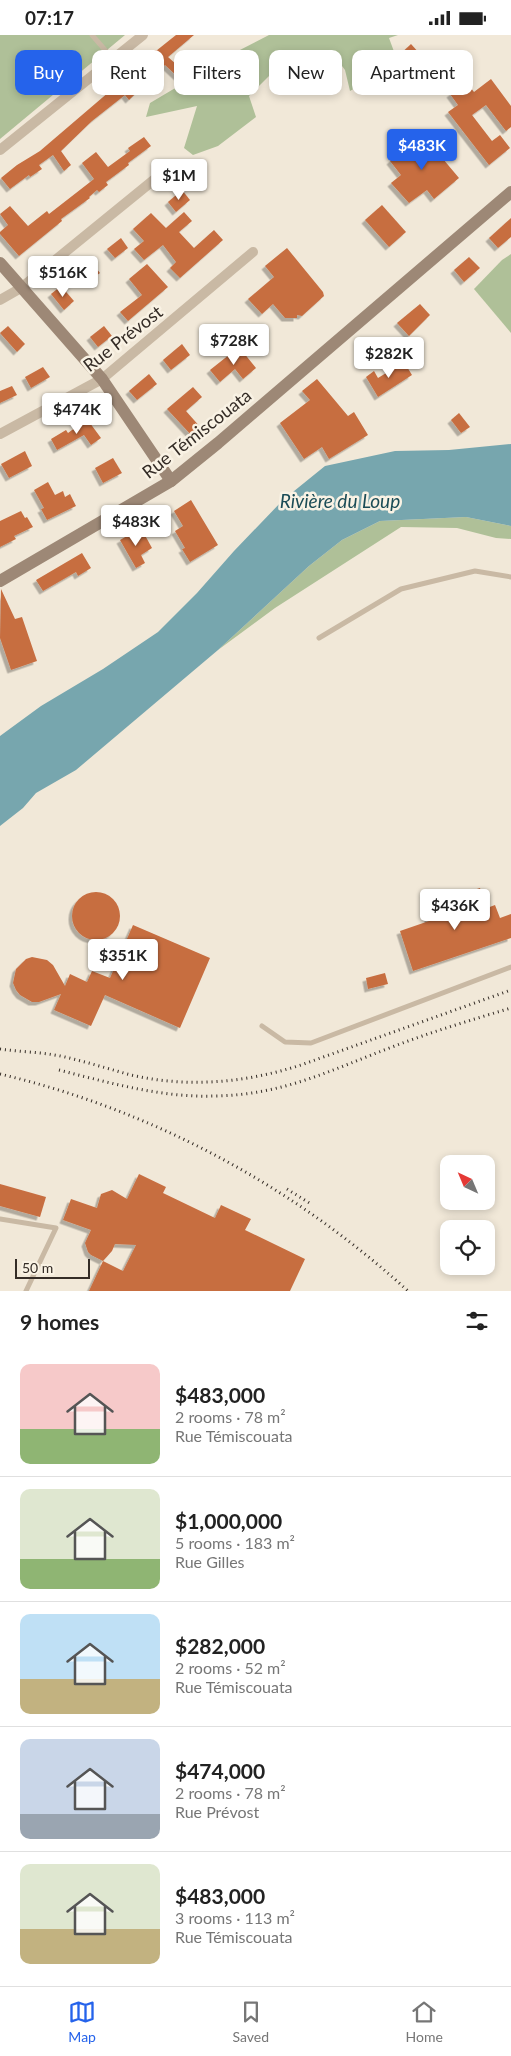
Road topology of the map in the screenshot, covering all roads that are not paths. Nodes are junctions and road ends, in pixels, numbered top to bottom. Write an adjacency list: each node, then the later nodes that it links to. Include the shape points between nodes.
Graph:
1 (92, 35): 3 (lane)
2 (143, 35): 4 (street)
3 (105, 50)
4 (124, 50)
5 (92, 76): 6 (street)
6 (0, 150)
7 (166, 170): 11 (street)
8 (511, 192): 15 (main road, Rue Témiscouata)
9 (254, 252): 13 (street, Rue Prévost)
10 (0, 263): 11 (main road)
11 (21, 288): 12 (street); 13 (main road)
12 (0, 300)
13 (102, 379): 14 (street, Rue Prévost); 15 (main road)
14 (0, 434)
15 (171, 481): 17 (main road, Rue Témiscouata)
16 (511, 577): 18 (lane, via 475,571 401,589)
17 (0, 581)
18 (319, 638)
19 (511, 967): 20 (lane, via 311,1043 285,1042)
20 (262, 1026)
21 (0, 1219): 22 (lane, via 56,1228)
22 (26, 1291)

